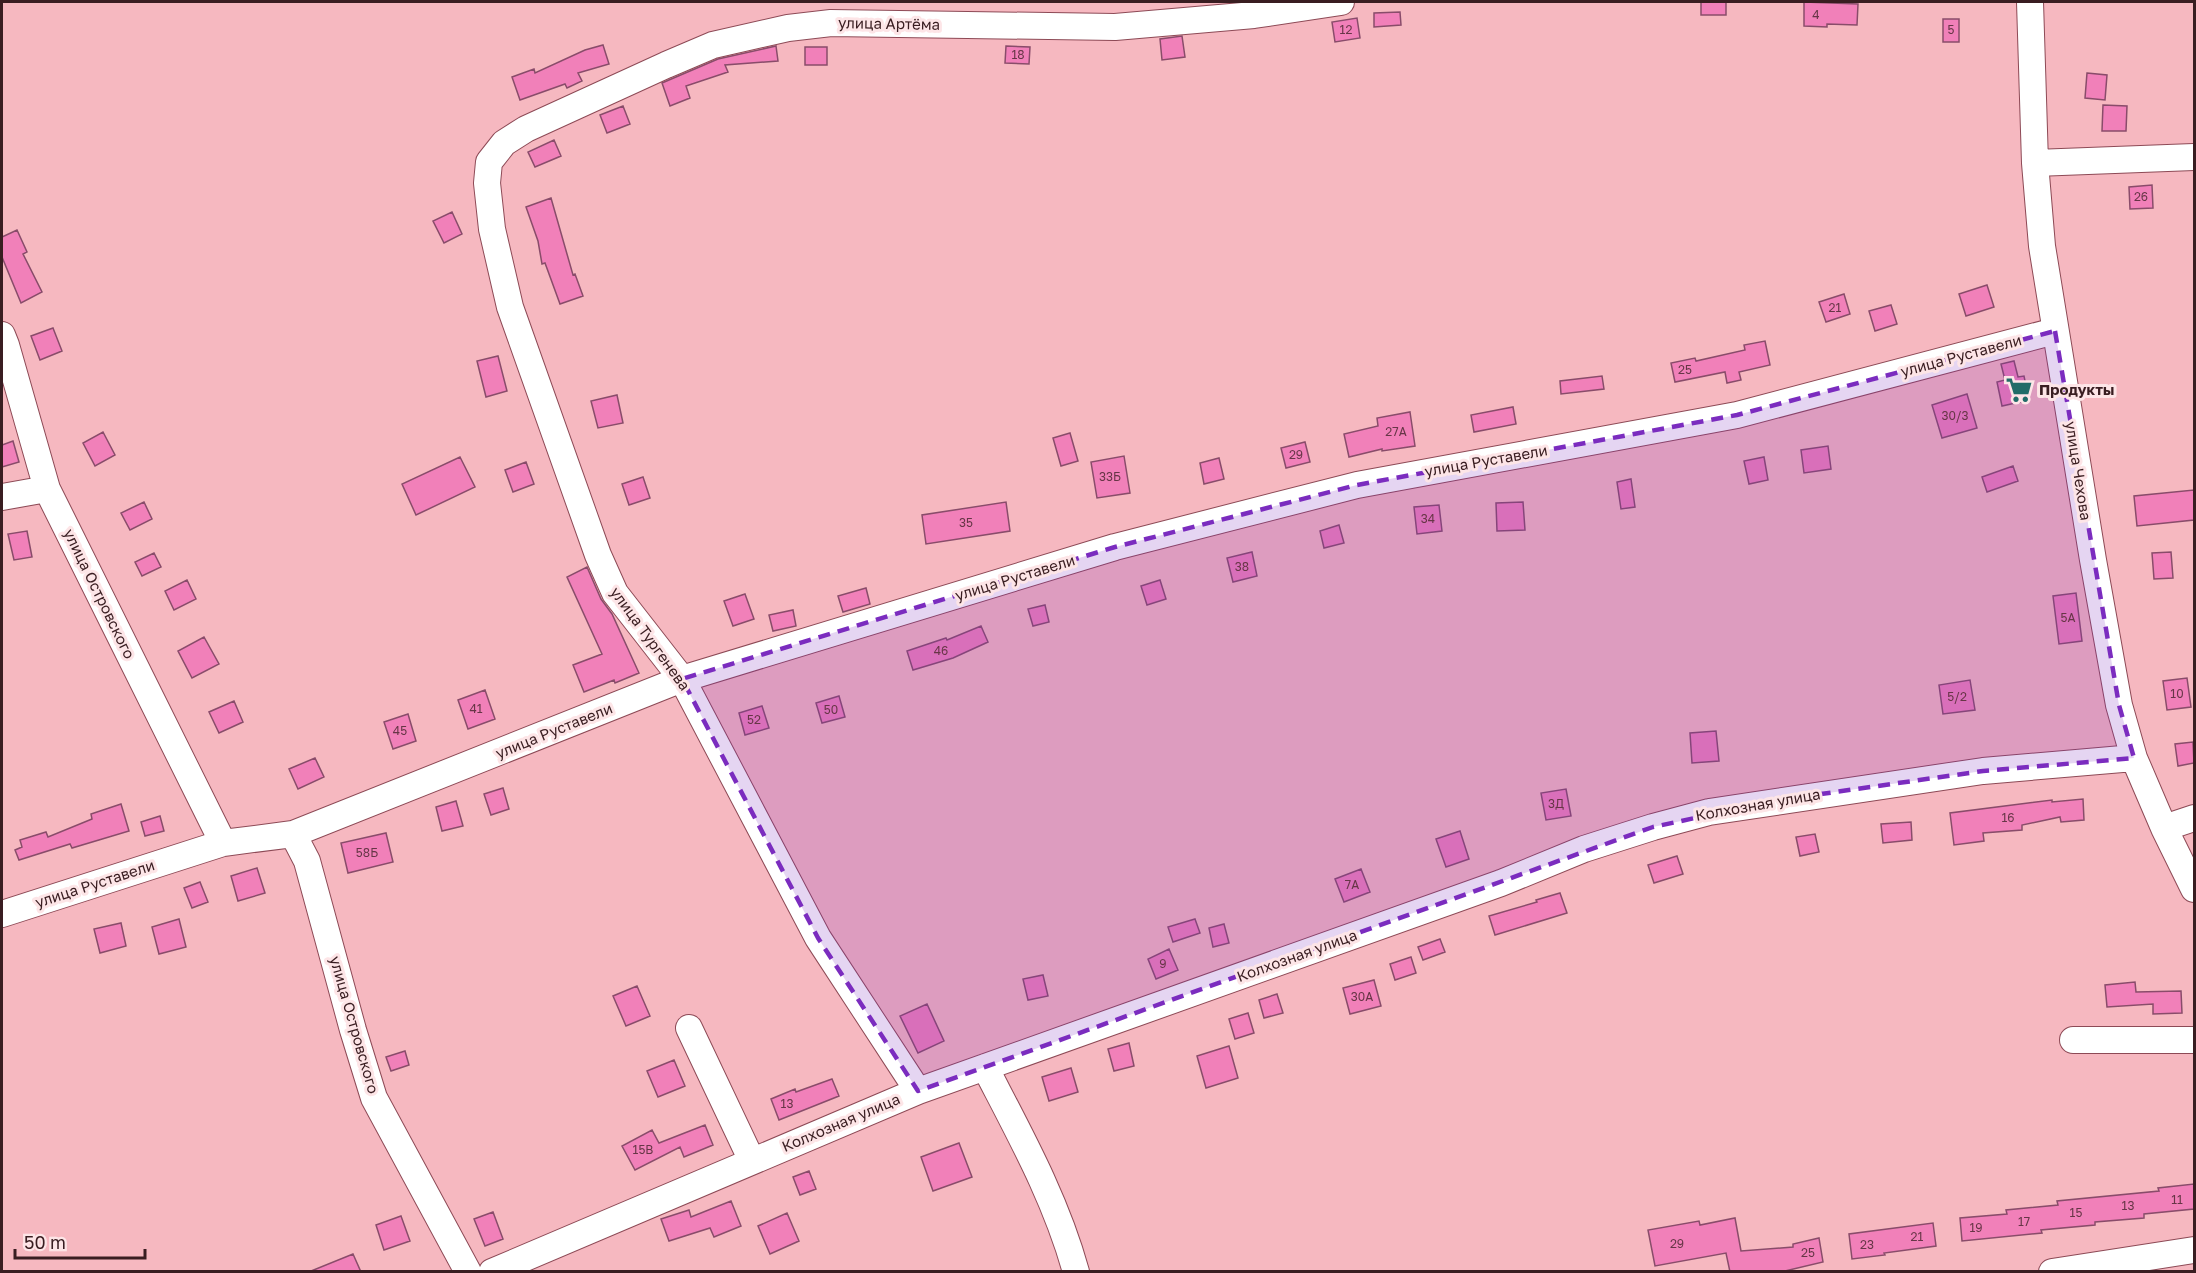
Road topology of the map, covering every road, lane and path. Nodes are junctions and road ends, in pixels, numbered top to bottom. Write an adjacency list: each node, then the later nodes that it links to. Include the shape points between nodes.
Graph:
1 (1341, 2): 5 (street, улица Артёма, via 1254,15 1115,27 831,23 788,28 713,45 526,129 504,143 489,162)
2 (2030, 2): 4 (street, улица Чехова)
3 (2194, 157): 4 (street)
4 (2035, 163): 6 (street, улица Чехова)
5 (487, 183): 10 (street, улица Тургенева, via 492,229 510,307 597,555 615,593)
6 (2055, 331): 10 (street, улица Руставели, via 1737,415 1345,488 1115,547); 11 (street, улица Чехова, via 2092,560 2119,705)
7 (2, 335): 8 (street, улица Островского)
8 (47, 489): 9 (street); 15 (street, улица Островского)
9 (2, 497)
10 (682, 679): 14 (street, улица Руставели); 22 (street, улица Тургенева, via 818,938)
11 (2134, 758): 13 (street, улица Чехова); 21 (street, Колхозная улица, via 1983,771 1709,812 1653,827)
12 (2194, 818): 13 (street)
13 (2164, 828): 16 (street, улица Чехова)
14 (293, 834): 15 (street, улица Руставели); 25 (street, улица Островского, via 307,861 374,1098)
15 (223, 843): 17 (street, улица Руставели)
16 (2194, 889)
17 (2, 914)
18 (689, 1028): 23 (street)
19 (2073, 1040): 20 (street)
20 (2194, 1040)
21 (985, 1067): 22 (street, Колхозная улица); 27 (street, via 1035,1165 1066,1235)
22 (918, 1091): 23 (street, Колхозная улица)
23 (752, 1161): 26 (street, Колхозная улица)
24 (2194, 1250): 28 (street)
25 (468, 1272)
26 (492, 1272)
27 (1076, 1272)
28 (2052, 1272)

